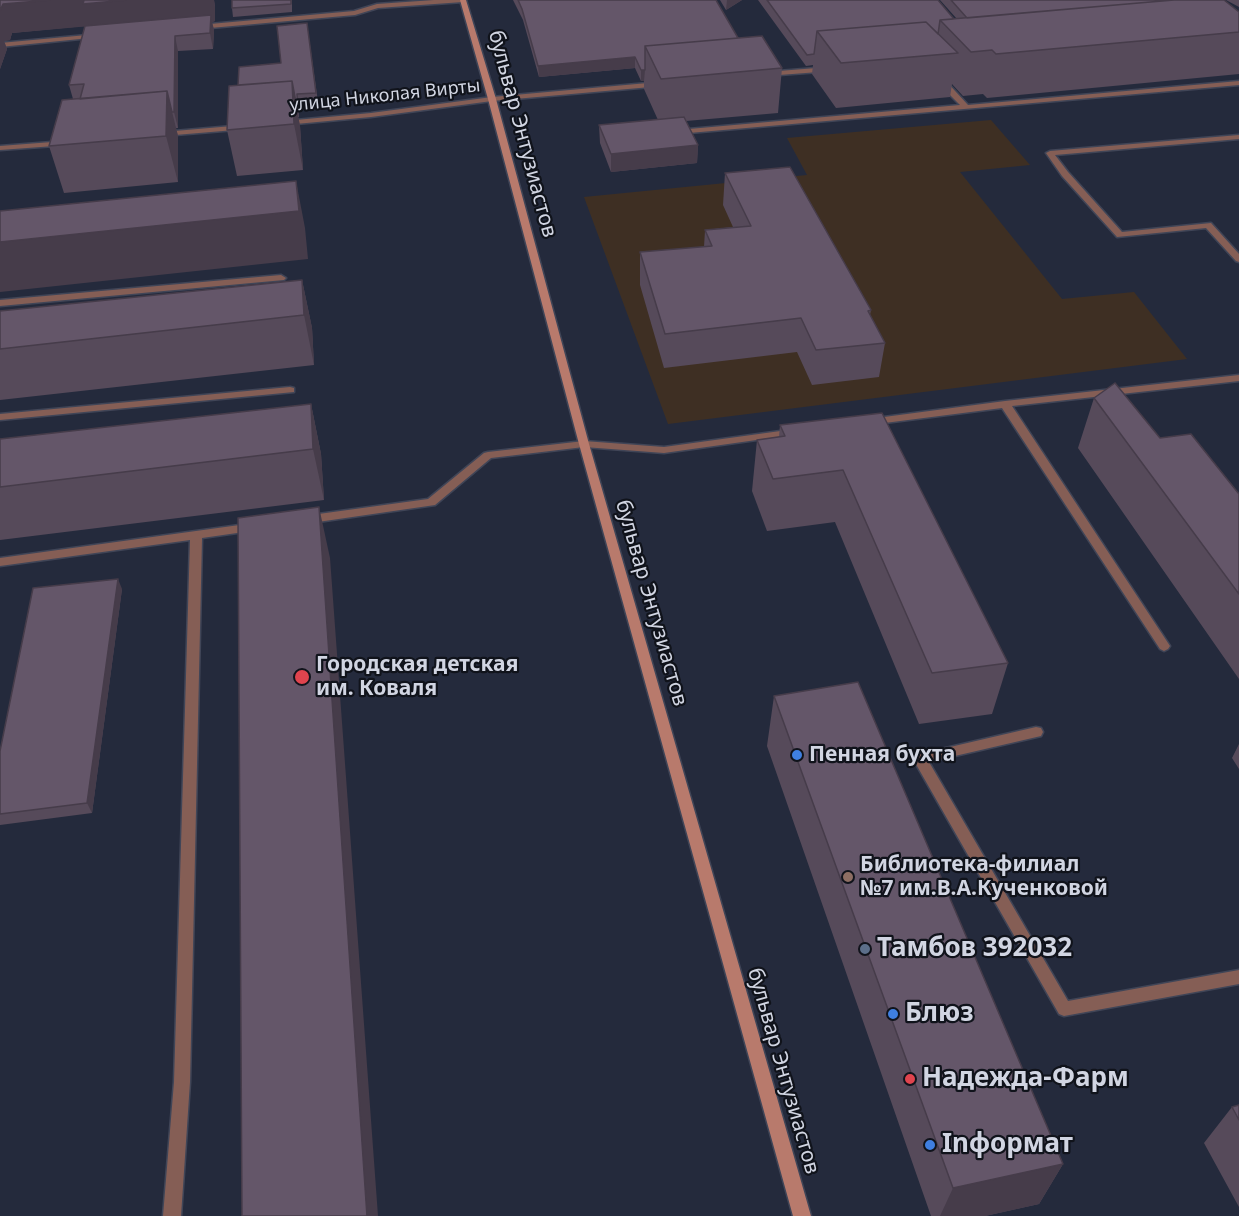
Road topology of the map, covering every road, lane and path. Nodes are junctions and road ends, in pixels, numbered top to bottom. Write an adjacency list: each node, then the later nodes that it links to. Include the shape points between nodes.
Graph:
1 (463, 0): 2 (street); 10 (main road, бульвар Энтузиастов)
2 (189, 28)
3 (106, 35): 4 (street)
4 (0, 45)
5 (841, 68): 6 (street)
6 (760, 75)
7 (936, 76): 11 (street)
8 (667, 83): 10 (street, улица Николая Вирты)
9 (1239, 83): 11 (street)
10 (492, 99): 12 (street, улица Николая Вирты); 28 (main road, бульвар Энтузиастов)
11 (966, 107): 14 (street)
12 (278, 123)
13 (255, 126): 15 (street)
14 (689, 131)
15 (151, 135)
16 (1239, 137): 19 (street, via 1050,153 1120,235 1208,225)
17 (70, 142): 18 (street)
18 (0, 148)
19 (1239, 259)
20 (281, 278): 21 (street)
21 (0, 303)
22 (1239, 378): 24 (street)
23 (290, 390): 25 (street)
24 (1005, 404): 26 (street); 33 (street)
25 (0, 417)
26 (852, 424)
27 (805, 430): 28 (street, via 664,450)
28 (584, 444): 29 (street, via 488,455 431,501); 37 (main road, бульвар Энтузиастов)
29 (290, 522)
30 (267, 526): 31 (street)
31 (196, 536): 32 (street); 36 (street, via 182,1082)
32 (0, 562)
33 (1164, 646)
34 (1036, 732): 35 (street, via 920,759 1064,1009)
35 (1239, 977)
36 (172, 1216)
37 (802, 1216)

